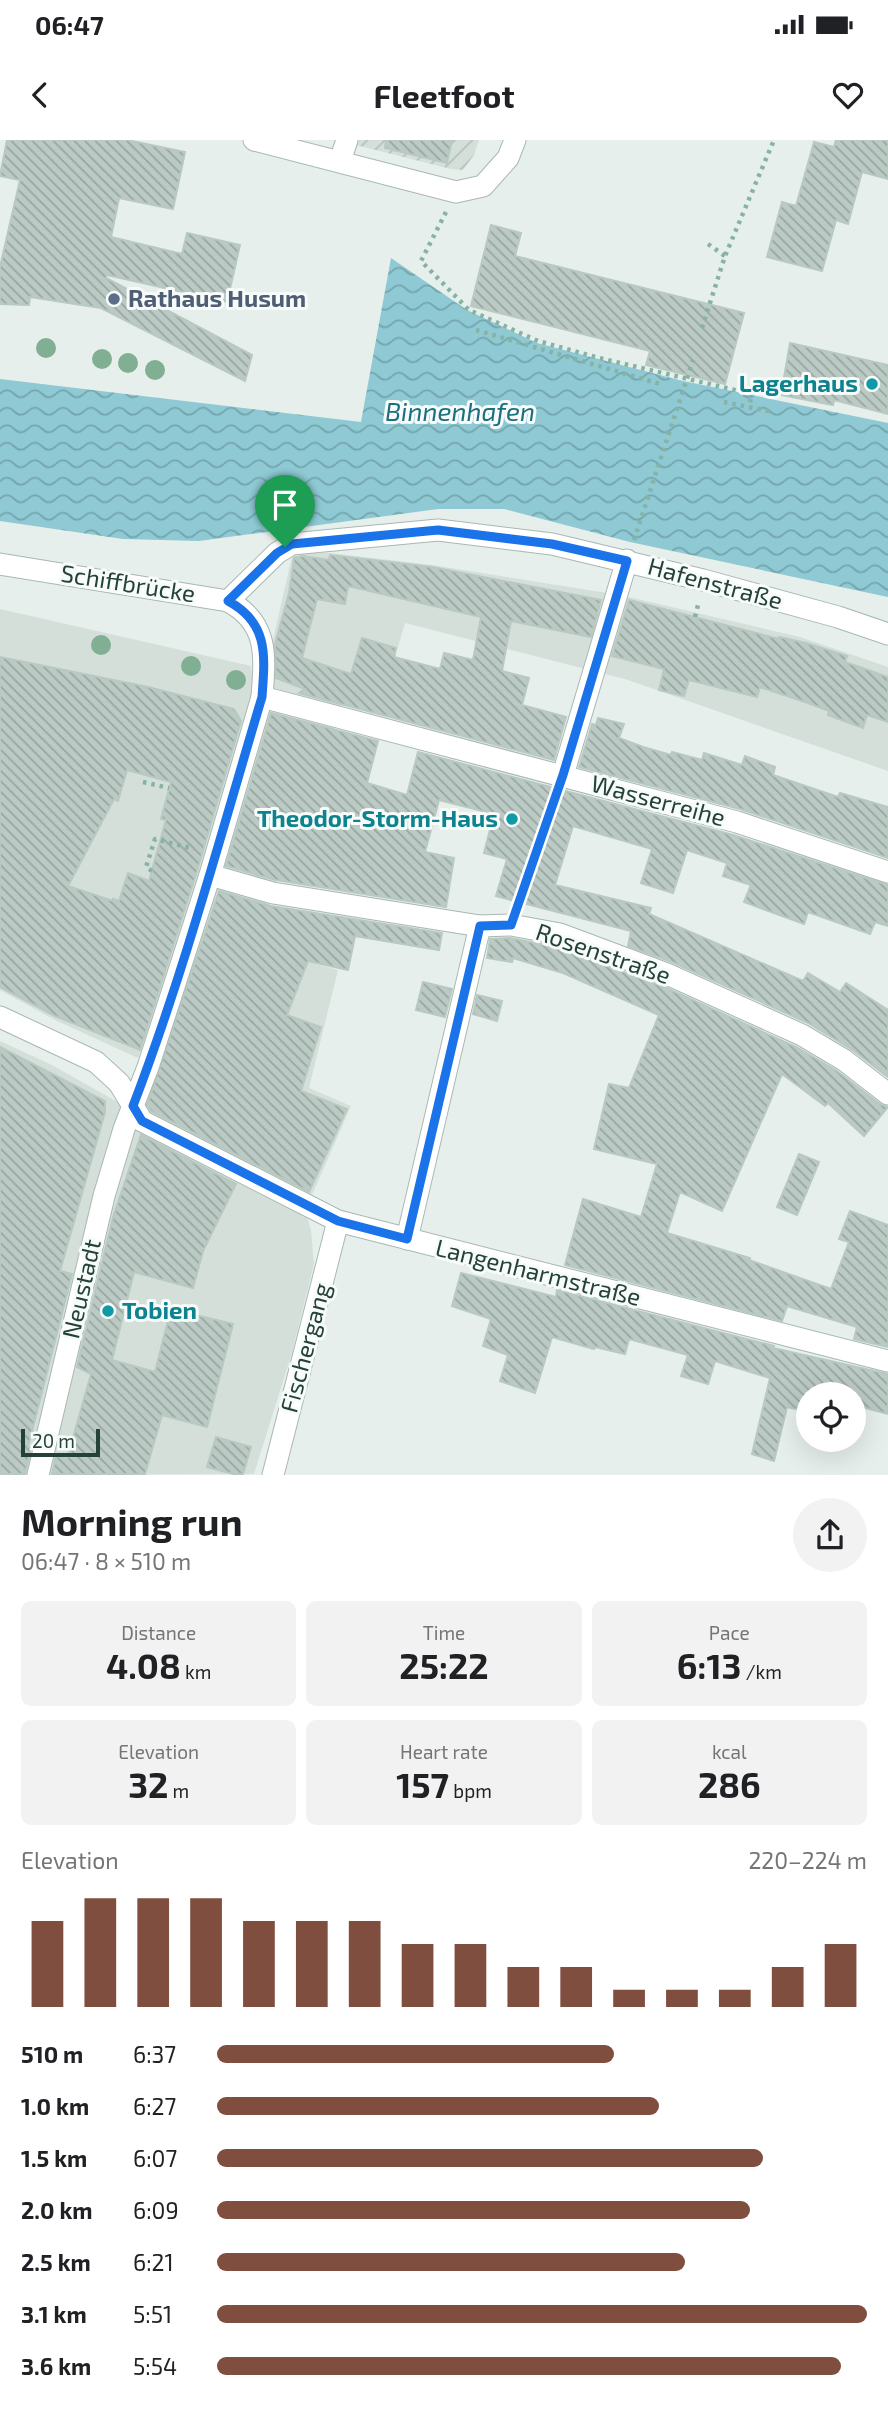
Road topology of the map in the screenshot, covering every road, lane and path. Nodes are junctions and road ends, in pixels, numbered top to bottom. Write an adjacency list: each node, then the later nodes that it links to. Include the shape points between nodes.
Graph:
1 (254, 140): 5 (street)
2 (347, 140): 5 (street)
3 (514, 140): 6 (street, via 509,158 483,186)
4 (774, 140): 8 (path)
5 (341, 161): 6 (street)
6 (456, 192): 11 (path, via 421,261 469,310)
7 (708, 244): 8 (path)
8 (725, 256): 9 (path)
9 (702, 328)
10 (476, 330): 12 (path)
11 (569, 350): 12 (path); 14 (path)
12 (566, 358): 15 (path)
13 (693, 360): 14 (path)
14 (688, 380): 17 (path, via 752,394); 19 (path)
15 (660, 384)
16 (724, 402): 17 (path)
17 (749, 407): 18 (path)
18 (774, 412)
19 (629, 554): 21 (street, Hafenstraße, via 438,530 292,544); 22 (street, Hafenstraße); 24 (street)
20 (0, 564): 21 (street, Schiffbrücke)
21 (228, 601): 23 (street, Schiffbrücke, via 242,609 260,633)
22 (888, 635)
23 (262, 697): 24 (street, Wasserreihe); 27 (street, Schiffbrücke)
24 (563, 775): 29 (street, Wasserreihe, via 737,822); 30 (path)
25 (142, 782): 26 (path)
26 (169, 789)
27 (212, 865): 28 (path, via 155,839 146,867); 31 (street, Rosenstraße, via 273,893); 34 (street, Neustadt)
28 (152, 871)
29 (888, 872)
30 (511, 925): 31 (street, Rosenstraße); 33 (street, Rosenstraße, via 560,934 757,1014 844,1060)
31 (480, 926): 36 (street)
32 (0, 1017): 34 (street, Langenharmstraße, via 96,1062 119,1083)
33 (888, 1094)
34 (133, 1106): 35 (street, Langenharmstraße, via 142,1121); 38 (street, Neustadt, via 104,1196)
35 (338, 1221): 36 (street, Langenharmstraße); 39 (street, Fischergang)
36 (407, 1239): 37 (street, Langenharmstraße)
37 (888, 1361)
38 (38, 1475)
39 (273, 1475)

